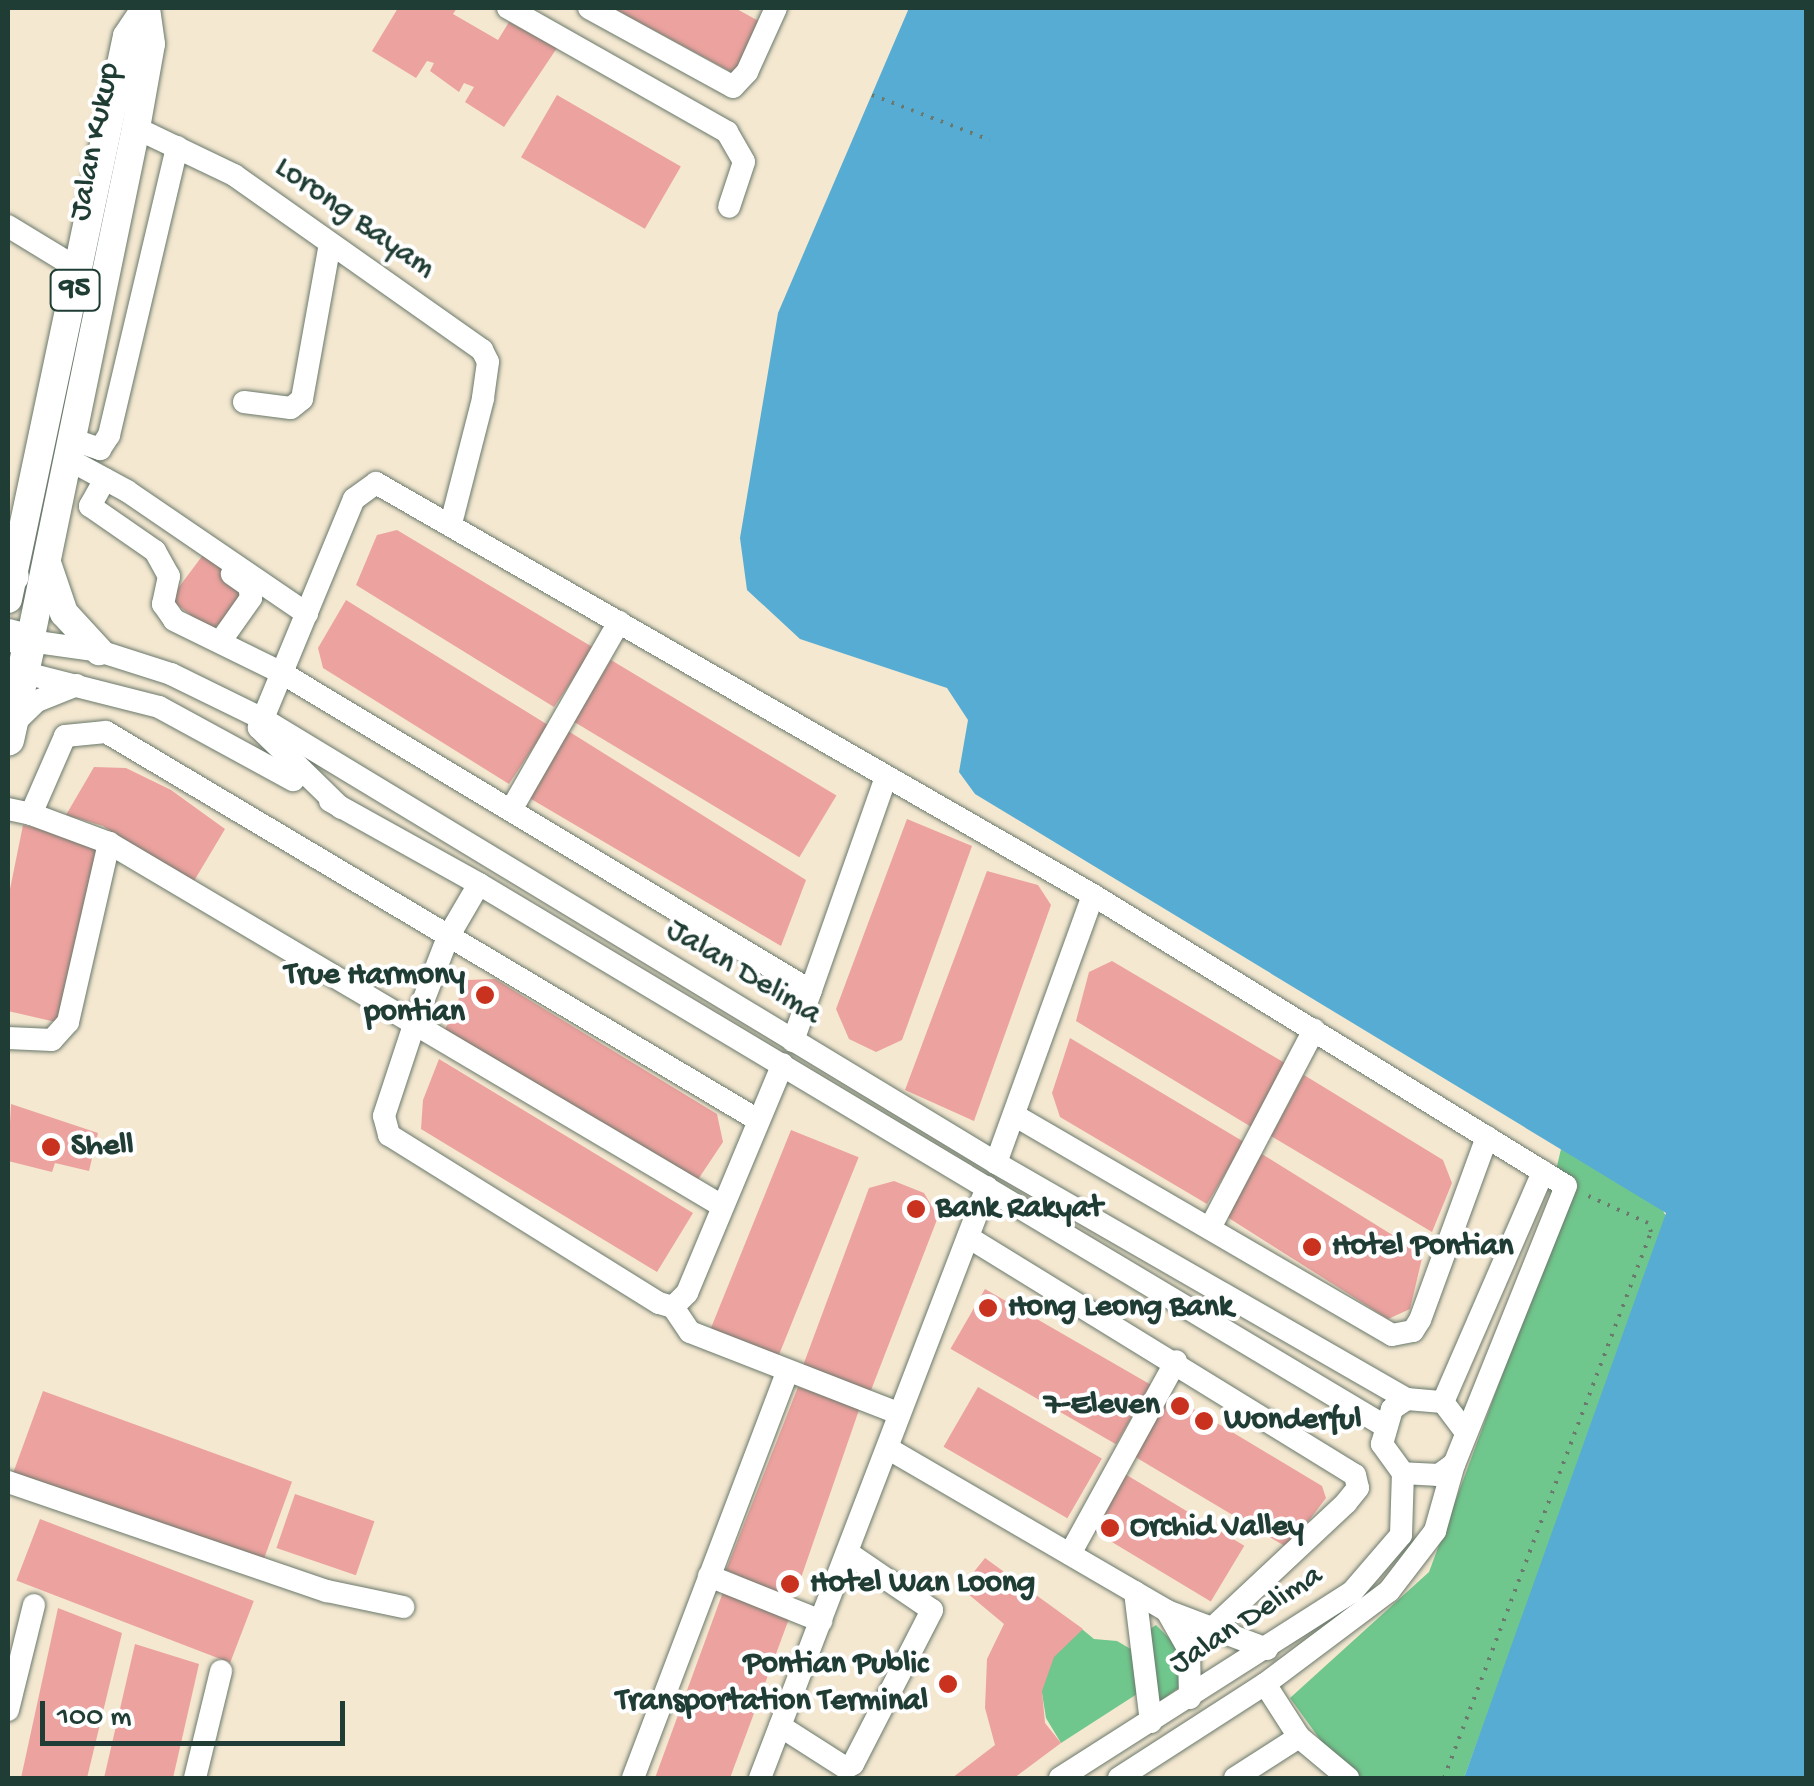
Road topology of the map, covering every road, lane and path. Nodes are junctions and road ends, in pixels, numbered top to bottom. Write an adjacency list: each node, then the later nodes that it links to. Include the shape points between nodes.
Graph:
1 (145, 8): 6 (main road, Jalan Kukup / 95, via 151,44); 12 (main road, Jalan Kukup / 95, via 127,36)
2 (508, 8): 9 (street, via 727,132 744,162)
3 (589, 8): 4 (street, via 734,87)
4 (776, 8)
5 (872, 95): 7 (path)
6 (136, 128): 8 (street, Lorong Bayam); 14 (main road, Jalan Kukup / 95)
7 (990, 140)
8 (176, 147): 11 (street, Lorong Bayam, via 234,176); 14 (street, via 109,435 100,449)
9 (728, 207)
10 (8, 226): 12 (street)
11 (330, 242): 13 (street, via 302,399 291,408); 17 (street, Lorong Bayam, via 474,341 488,362)
12 (80, 270): 19 (main road, Jalan Kukup / 95)
13 (244, 402)
14 (68, 449): 15 (street); 18 (main road, Jalan Kukup / 95)
15 (104, 479): 16 (street); 23 (street, via 90,506 155,550 170,576 166,613)
16 (127, 491): 20 (street); 23 (street, via 127,502 249,586 251,598)
17 (452, 524): 21 (street, via 389,488 364,486); 22 (street)
18 (46, 557): 24 (main road, via 64,613); 25 (main road, Jalan Kukup / 95)
19 (9, 585)
20 (274, 591): 21 (street); 23 (street)
21 (306, 614): 26 (street)
22 (619, 622): 30 (street); 33 (street)
23 (228, 645): 26 (street)
24 (99, 651): 25 (street, Jalan Delima); 28 (street, Jalan Delima, via 171,674)
25 (18, 654): 27 (street, Jalan Delima); 29 (highway)
26 (282, 673): 28 (street); 33 (street)
27 (80, 684): 29 (street, via 37,701); 31 (street, Jalan Delima, via 159,707)
28 (263, 719): 31 (street, via 260,734); 43 (street, Jalan Delima)
29 (9, 733)
30 (885, 780): 37 (street); 39 (street)
31 (341, 808): 36 (street, Jalan Delima)
32 (8, 809): 34 (street)
33 (511, 810): 39 (street)
34 (31, 814): 35 (street); 38 (street, via 65,736 106,732)
35 (109, 843): 40 (street); 42 (street, via 68,1022 52,1040)
36 (479, 884): 38 (street); 44 (street, Jalan Delima)
37 (1093, 894): 41 (street); 45 (street)
38 (448, 937): 40 (street); 46 (street)
39 (810, 990): 43 (street)
40 (415, 1022): 52 (street); 55 (street, via 384,1116 388,1135)
41 (1314, 1030): 47 (street); 53 (street)
42 (8, 1038)
43 (793, 1041): 48 (street, Jalan Delima)
44 (783, 1064): 46 (street); 51 (street, Jalan Delima)
45 (1014, 1114): 48 (street); 53 (street)
46 (758, 1120): 52 (street)
47 (1487, 1137): 49 (street); 53 (street, via 1420,1320 1404,1335 1375,1327)
48 (996, 1163): 58 (street, Jalan Delima)
49 (1542, 1172): 50 (street); 59 (street)
50 (1566, 1186): 62 (street); 92 (path, via 1648,1222 1652,1232)
51 (987, 1187): 54 (street); 61 (street, Jalan Delima)
52 (722, 1206): 55 (street, via 687,1293)
53 (1210, 1228)
54 (968, 1237): 56 (street); 60 (street)
55 (674, 1307): 57 (street, via 690,1332)
56 (1176, 1360): 68 (street); 75 (street, via 1345,1466 1358,1481 1346,1503)
57 (787, 1373): 60 (street); 69 (street)
58 (1407, 1399): 59 (street); 61 (street)
59 (1443, 1402): 62 (street)
60 (900, 1414): 63 (street)
61 (1383, 1425): 65 (street, via 1388,1461)
62 (1462, 1429): 64 (street)
63 (889, 1449): 67 (street); 68 (street)
64 (1454, 1464): 65 (street, via 1420,1478); 79 (street, Jalan Delima, via 1435,1531 1408,1572)
65 (1402, 1473): 76 (street, Jalan Delima, via 1406,1514 1394,1549 1352,1592)
66 (8, 1482): 72 (street, via 327,1590)
67 (848, 1553): 74 (street); 83 (street, via 932,1610 853,1764 846,1768)
68 (1070, 1554): 70 (street)
69 (709, 1576): 74 (street); 87 (street)
70 (1135, 1592): 73 (street); 82 (street)
71 (34, 1605): 81 (street)
72 (403, 1606)
73 (1166, 1611): 75 (street); 77 (street)
74 (821, 1622): 83 (street)
75 (1214, 1629): 76 (street); 77 (street)
76 (1267, 1649): 80 (street, Jalan Delima)
77 (1188, 1650): 80 (street)
78 (221, 1671): 86 (street)
79 (1265, 1684): 84 (street); 89 (street, Jalan Delima)
80 (1190, 1698): 82 (street, Jalan Delima)
81 (8, 1710)
82 (1152, 1722): 88 (street, Jalan Delima)
83 (780, 1726): 85 (street)
84 (1298, 1738): 90 (street); 91 (street)
85 (766, 1776)
86 (195, 1778)
87 (633, 1778)
88 (1060, 1778)
89 (1119, 1778)
90 (1235, 1778)
91 (1348, 1778)
92 (1444, 1778)

